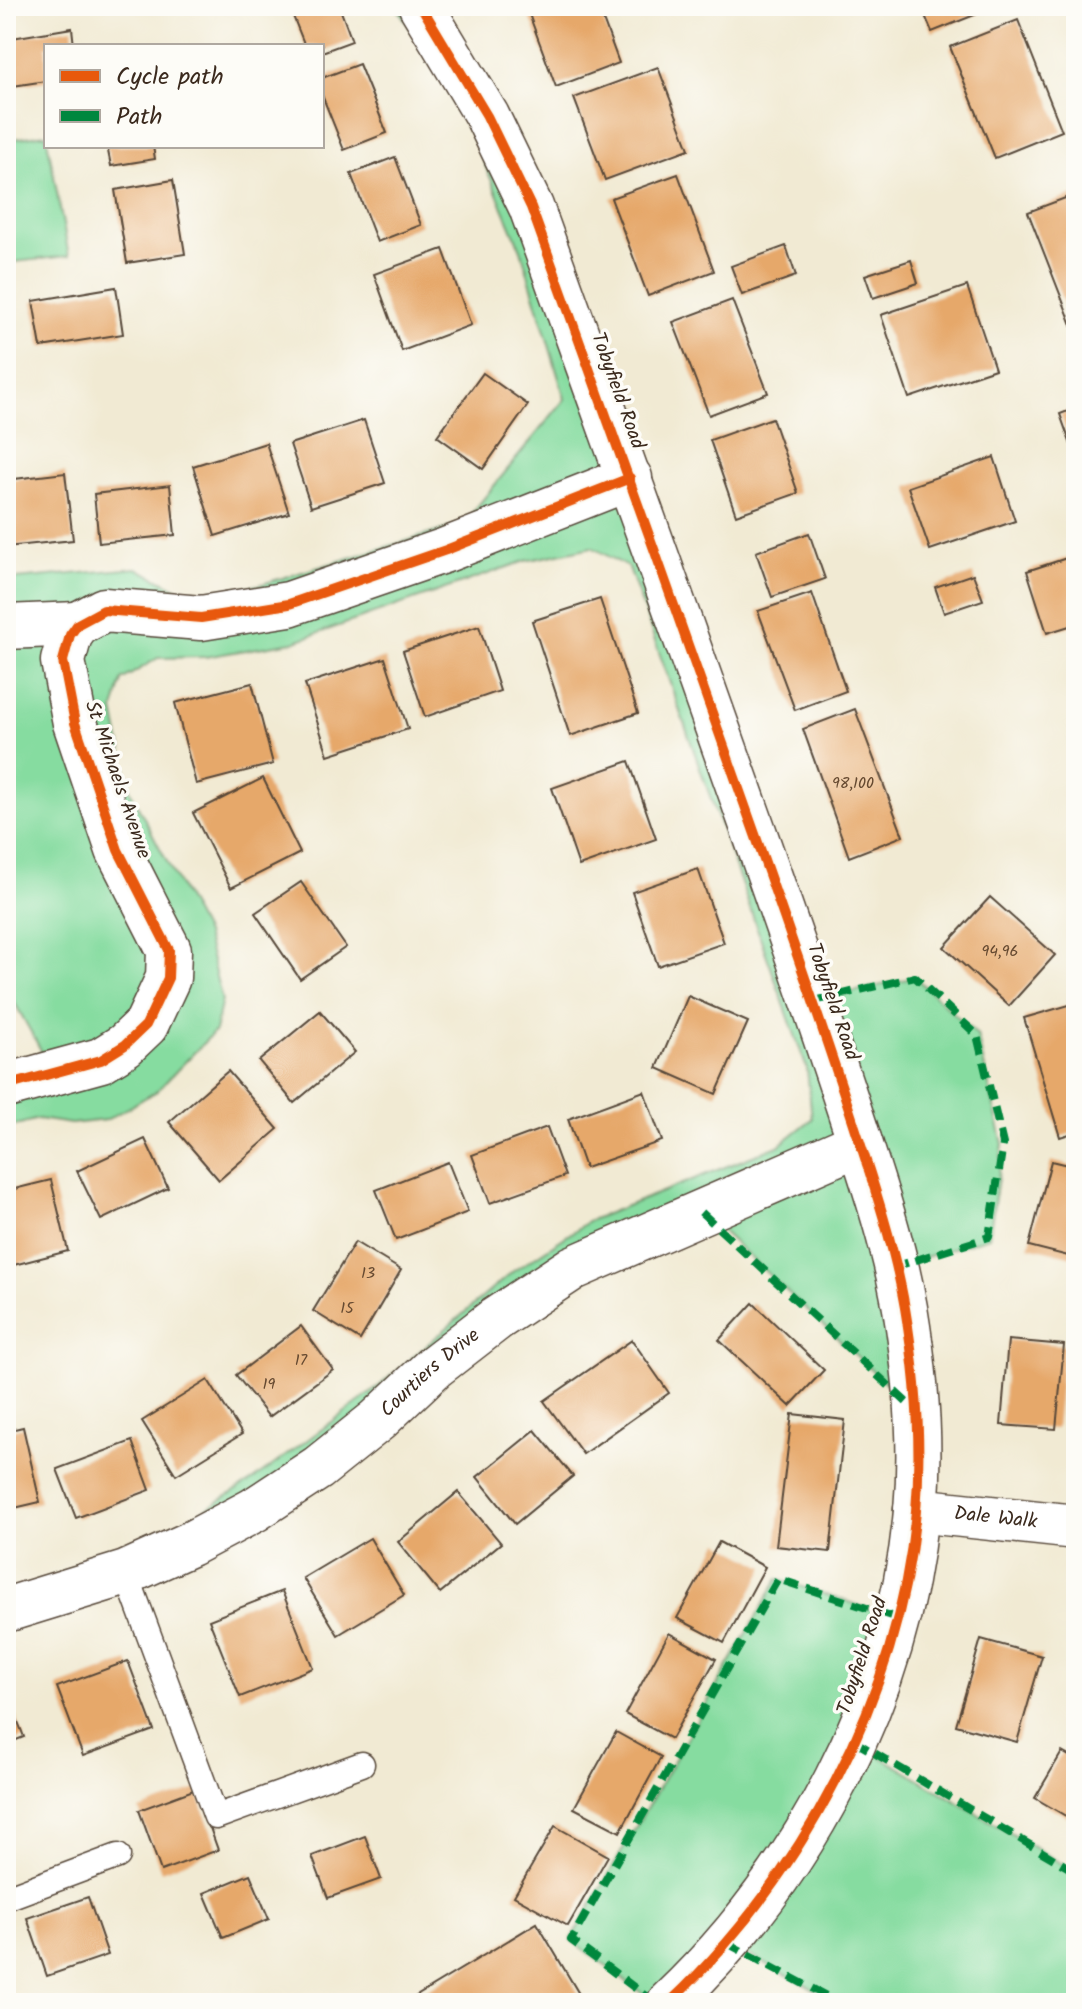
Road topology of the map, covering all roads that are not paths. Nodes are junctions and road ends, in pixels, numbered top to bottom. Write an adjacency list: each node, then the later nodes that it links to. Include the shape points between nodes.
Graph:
1 (421, 6): 2 (street, Tobyfield Road, via 487,116 531,207)
2 (630, 478): 3 (street, via 289,604 201,618 104,610); 6 (street, Tobyfield Road)
3 (78, 624): 4 (street); 5 (street, St Michaels Avenue, via 63,661 75,723 118,850 169,950 168,978 146,1025 125,1045 101,1060)
4 (6, 627)
5 (6, 1086)
6 (860, 1143): 7 (street, Tobyfield Road, via 905,1308 916,1411); 9 (street, Courtiers Drive, via 573,1268 434,1367 318,1468 241,1517)
7 (916, 1510): 8 (street, Dale Walk); 14 (street, Tobyfield Road, via 897,1618 878,1681 826,1799 761,1901)
8 (1076, 1527)
9 (126, 1573): 10 (street, Courtiers Drive); 11 (lane, via 216,1817)
10 (6, 1610)
11 (362, 1764)
12 (118, 1856): 13 (lane)
13 (6, 1898)
14 (669, 2003)

